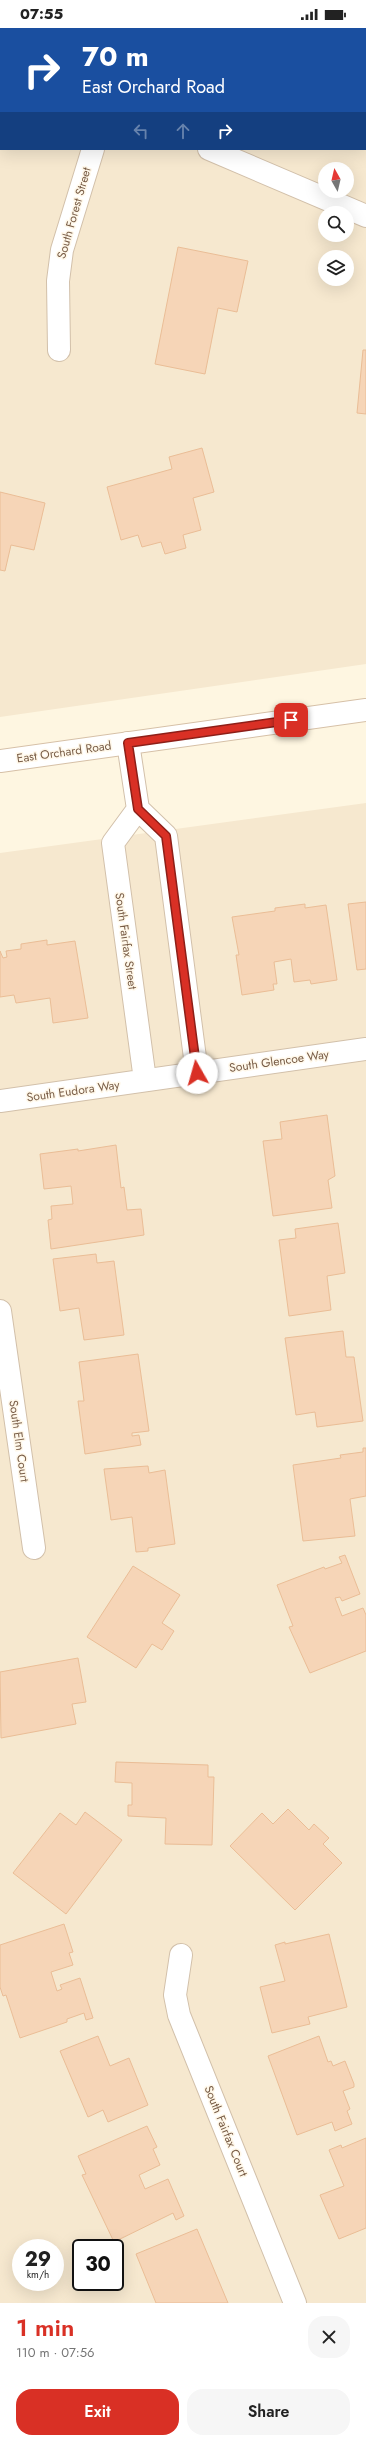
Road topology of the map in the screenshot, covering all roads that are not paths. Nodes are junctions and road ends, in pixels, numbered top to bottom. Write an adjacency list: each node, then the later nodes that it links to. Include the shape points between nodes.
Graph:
1 (93, 150): 4 (street, South Forest Street, via 62,250 58,281)
2 (211, 150): 3 (street)
3 (366, 216)
4 (60, 350)
5 (366, 710): 6 (street, East Orchard Road)
6 (128, 743): 7 (street, East Orchard Road); 8 (street)
7 (0, 760)
8 (138, 809): 10 (street, via 166,836); 11 (street, South Fairfax Street, via 113,843)
9 (366, 1049): 10 (street, South Glencoe Way)
10 (197, 1073): 11 (street, South Glencoe Way)
11 (145, 1080): 12 (street, South Eudora Way)
12 (0, 1101)
13 (0, 1311): 14 (street, South Elm Court)
14 (34, 1548)
15 (182, 1955): 16 (street, South Fairfax Court, via 175,1995 179,2015)
16 (295, 2303)

